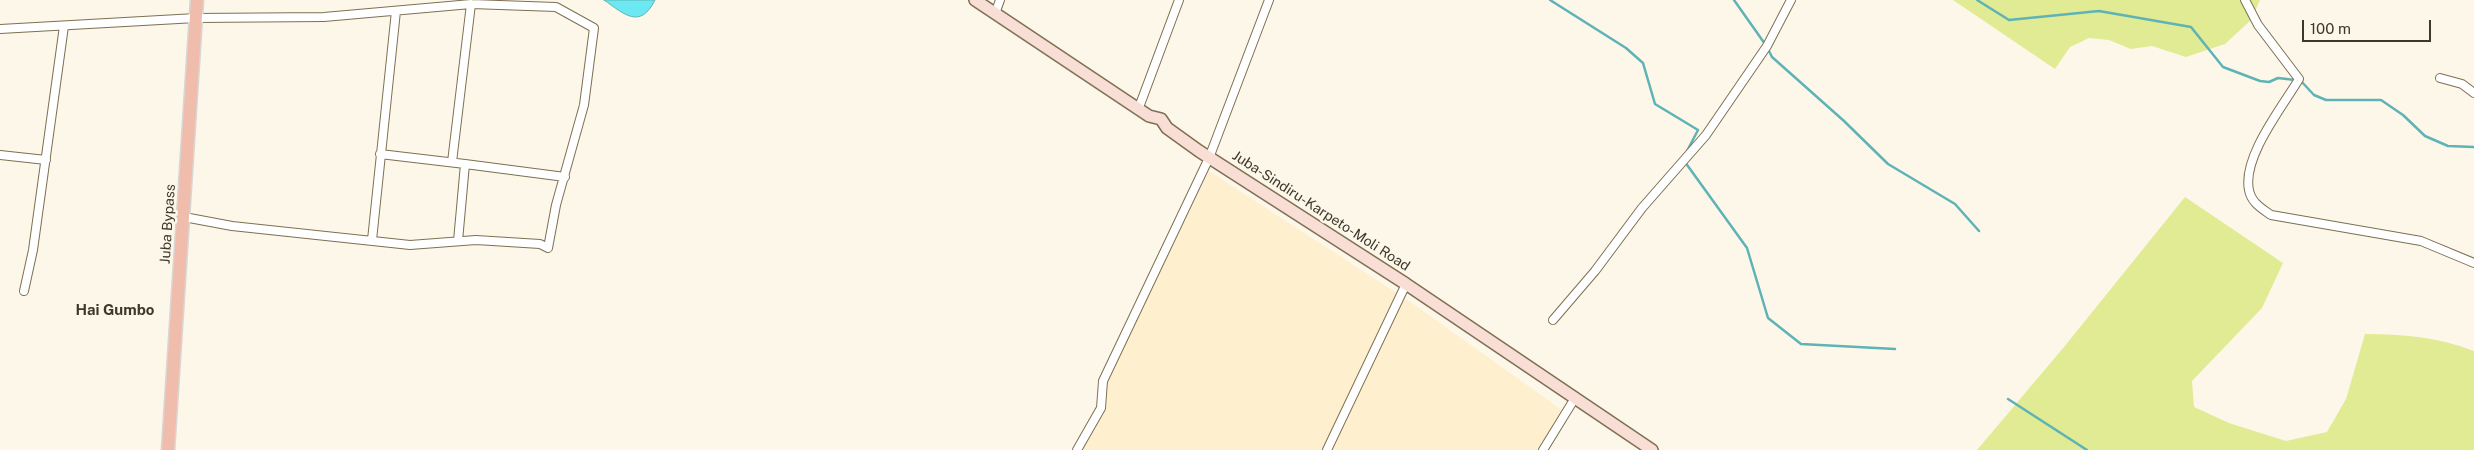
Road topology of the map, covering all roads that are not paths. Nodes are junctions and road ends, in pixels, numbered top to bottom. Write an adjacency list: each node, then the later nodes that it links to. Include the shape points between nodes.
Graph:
1 (197, 0): 11 (main road, Juba Bypass)
2 (975, 0): 10 (main road, Juba-Sindiru-Karpeto-Moli Road)
3 (1000, 0): 10 (street)
4 (1179, 0): 16 (street)
5 (1269, 0): 19 (street)
6 (1791, 0): 30 (street, via 1767,46 1706,135 1642,208)
7 (2245, 0): 27 (street, via 2258,25 2299,79 2274,118 2253,161 2249,190 2256,205 2271,215 2421,241)
8 (471, 4): 9 (street); 21 (street); 23 (street, via 556,7 594,28 584,105)
9 (396, 11): 11 (street, via 324,17); 17 (street)
10 (995, 14): 16 (main road, Juba-Sindiru-Karpeto-Moli Road)
11 (196, 18): 12 (street); 24 (main road, Juba Bypass)
12 (64, 26): 13 (street); 20 (street)
13 (0, 29)
14 (2440, 78): 15 (street, via 2462,84)
15 (2474, 93)
16 (1138, 110): 19 (main road, Juba-Sindiru-Karpeto-Moli Road, via 1161,119 1167,128)
17 (380, 154): 21 (street); 25 (street)
18 (0, 155): 20 (street)
19 (1209, 158): 28 (main road, Juba-Sindiru-Karpeto-Moli Road); 33 (street, via 1103,381 1101,408)
20 (46, 160): 29 (street)
21 (452, 162): 22 (street)
22 (465, 164): 23 (street); 26 (street)
23 (565, 176): 26 (street, via 548,248 540,244)
24 (184, 217): 25 (street, via 232,226); 32 (main road, Juba Bypass)
25 (372, 240): 26 (street, via 410,245)
26 (458, 240)
27 (2474, 264)
28 (1406, 284): 31 (main road, Juba-Sindiru-Karpeto-Moli Road); 34 (street)
29 (24, 291)
30 (1553, 320)
31 (1575, 398): 35 (street); 36 (main road, Juba-Sindiru-Karpeto-Moli Road)
32 (168, 450)
33 (1077, 450)
34 (1327, 450)
35 (1543, 450)
36 (1652, 450)

